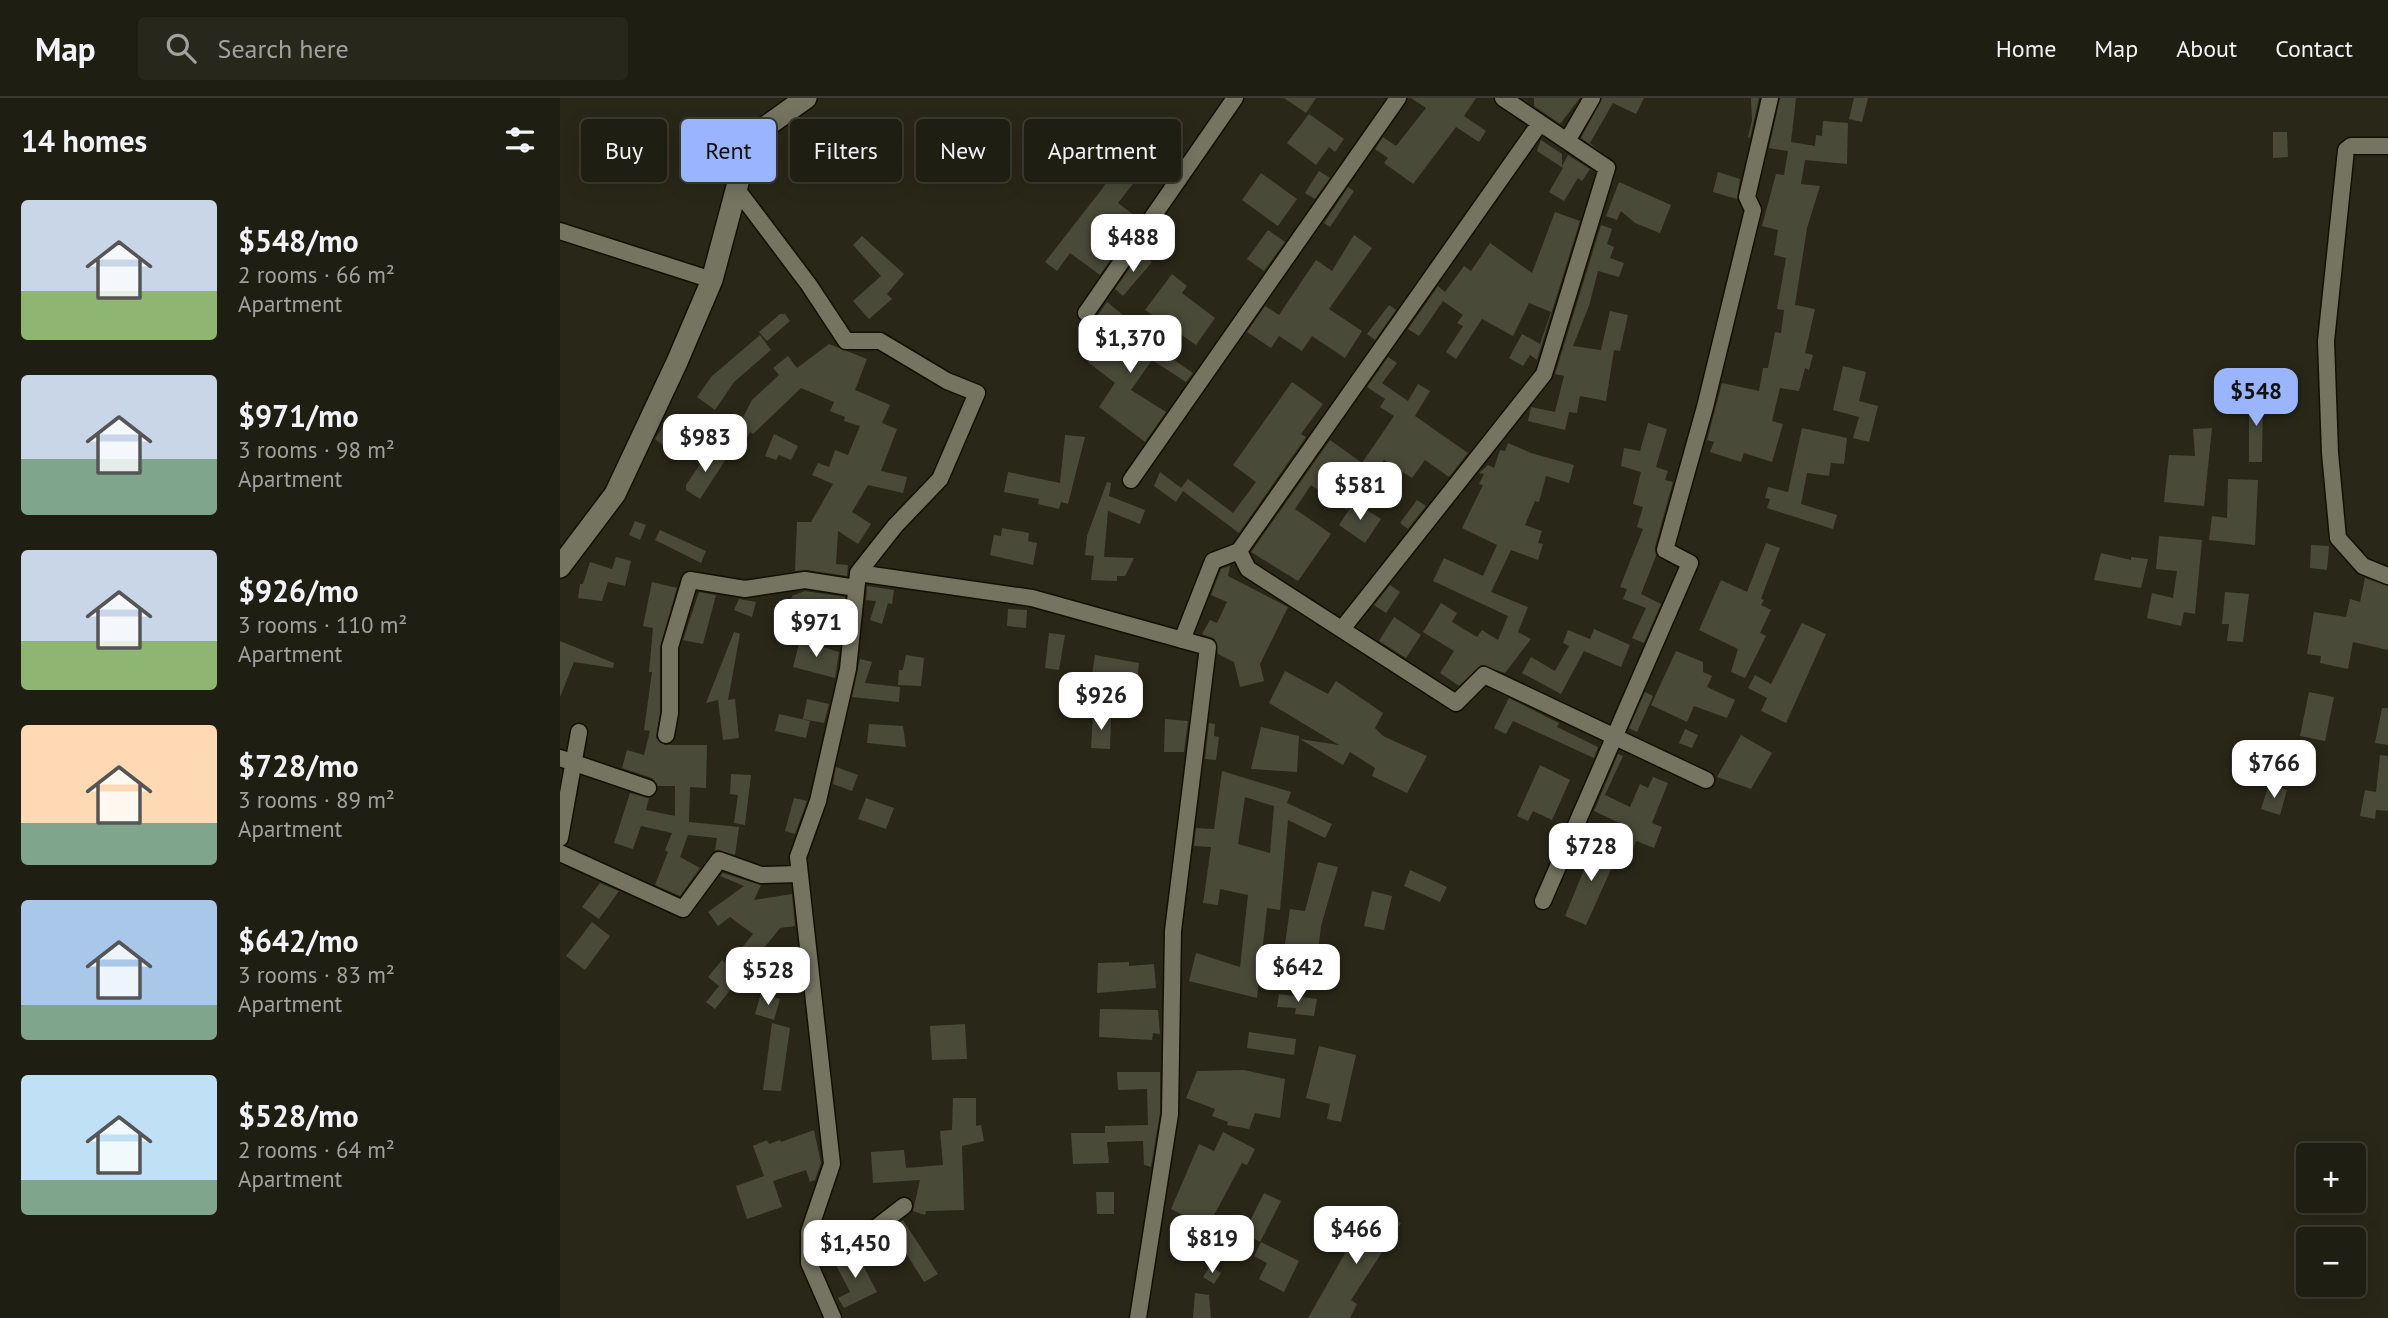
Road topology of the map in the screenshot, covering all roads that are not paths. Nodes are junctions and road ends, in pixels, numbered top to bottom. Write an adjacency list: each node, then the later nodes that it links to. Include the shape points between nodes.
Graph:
1 (806, 98): 10 (street, via 750,138)
2 (1235, 98): 13 (street)
3 (1398, 98): 14 (street)
4 (1503, 98): 7 (street)
5 (1592, 98): 8 (street)
6 (1770, 98): 23 (street, via 1747,197 1753,210 1665,550 1690,563)
7 (1540, 123): 8 (street); 15 (street)
8 (1567, 141): 19 (street, via 1607,168 1544,374)
9 (2388, 146): 17 (street, via 2351,146 2346,150 2326,341 2329,453 2338,538 2363,566)
10 (736, 188): 12 (street); 18 (street, via 846,341 880,341 947,381 977,393 940,479 895,526)
11 (560, 231): 12 (street)
12 (712, 280): 16 (street, via 615,494)
13 (1086, 313)
14 (1131, 480)
15 (1239, 551): 19 (street, via 1248,569); 20 (street, via 1213,561)
16 (560, 566)
17 (2388, 576)
18 (857, 580): 20 (street, via 1032,598); 22 (street, via 805,580 746,589 690,580 670,647); 29 (street, via 848,669 818,801 798,857)
19 (1342, 629): 23 (street, via 1456,703 1484,675)
20 (1182, 640): 34 (street, via 1208,648 1173,931 1170,1114)
21 (579, 732): 24 (street)
22 (666, 735)
23 (1614, 737): 25 (street); 30 (street)
24 (567, 761): 26 (street); 27 (street)
25 (1706, 780)
26 (648, 788)
27 (560, 838)
28 (560, 853): 29 (street, via 683,909 719,860 761,876)
29 (800, 874): 32 (street, via 832,1164 809,1233)
30 (1543, 901)
31 (904, 1206): 32 (street, via 856,1242)
32 (810, 1251): 33 (street, via 810,1263)
33 (833, 1318)
34 (1138, 1318)

